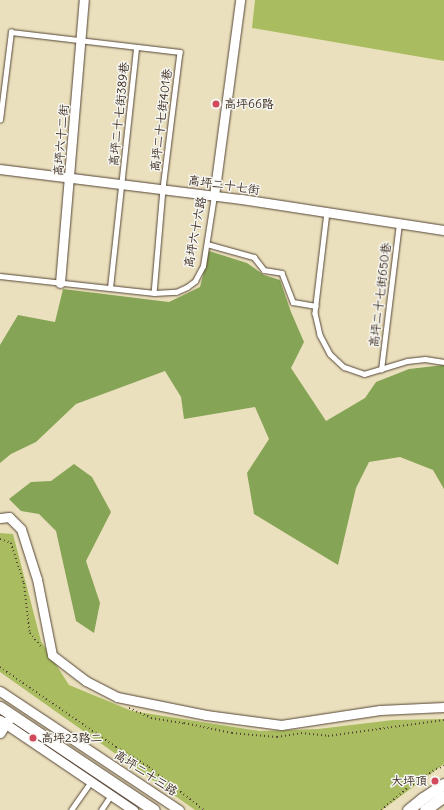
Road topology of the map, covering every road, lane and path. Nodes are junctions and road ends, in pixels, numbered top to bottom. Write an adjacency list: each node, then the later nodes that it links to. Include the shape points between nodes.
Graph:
1 (84, 0): 3 (street, 高坪六十二街)
2 (240, 0): 10 (street, 高坪六十六路)
3 (81, 42): 4 (lane); 5 (lane, via 11,32); 7 (street, 高坪六十二街)
4 (136, 48): 8 (lane, 高坪二十七街389巷); 9 (lane, 高坪二十七街401巷, via 180,52)
5 (0, 120)
6 (0, 169): 7 (street, 高坪二十七街)
7 (70, 177): 8 (street, 高坪二十七街); 16 (street, 高坪六十二街)
8 (122, 183): 9 (street, 高坪二十七街); 17 (lane, 高坪二十七街389巷)
9 (163, 189): 10 (street, 高坪二十七街); 18 (lane, 高坪二十七街401巷)
10 (214, 196): 11 (street, 高坪二十七街); 14 (lane, 高坪六十六路)
11 (327, 212): 12 (street, 高坪二十七街); 19 (lane)
12 (399, 223): 13 (street, 高坪二十七街); 21 (lane, 高坪二十七街650巷)
13 (444, 230)
14 (207, 244): 18 (lane, 高坪六十六路, via 202,266 195,280 176,292); 19 (lane, via 254,257 264,270 282,273 293,302)
15 (0, 276): 16 (lane, 高坪六十六路)
16 (60, 283): 17 (lane, 高坪六十六路)
17 (110, 288): 18 (lane, 高坪六十六路)
18 (154, 293)
19 (316, 306): 21 (lane, via 320,335 330,354 344,367 364,374)
20 (444, 362): 21 (lane, via 425,359 407,361)
21 (380, 370)
22 (0, 518): 30 (street, via 9,517 21,529 37,579 52,655 86,682 117,697 206,714 281,724 380,710)
23 (0, 539): 24 (path, via 11,543 24,583 30,633)
24 (45, 651)
25 (0, 667): 44 (path, via 149,767)
26 (0, 691): 27 (street, 高坪二十三路)
27 (19, 705): 31 (street); 43 (street, 高坪二十三路)
28 (124, 706): 32 (path, via 151,718 232,733 277,738 301,733 328,736)
29 (0, 707): 31 (street)
30 (444, 707)
31 (6, 719): 33 (street); 35 (street); 42 (street)
32 (444, 720)
33 (0, 733)
34 (444, 766): 45 (path, via 436,768)
35 (91, 781): 37 (street); 39 (lane)
36 (444, 784): 46 (street)
37 (111, 795): 40 (lane); 41 (street)
38 (444, 796): 47 (street)
39 (72, 810)
40 (101, 810)
41 (133, 810)
42 (154, 810)
43 (178, 810)
44 (204, 810)
45 (381, 810)
46 (408, 810)
47 (425, 810)

